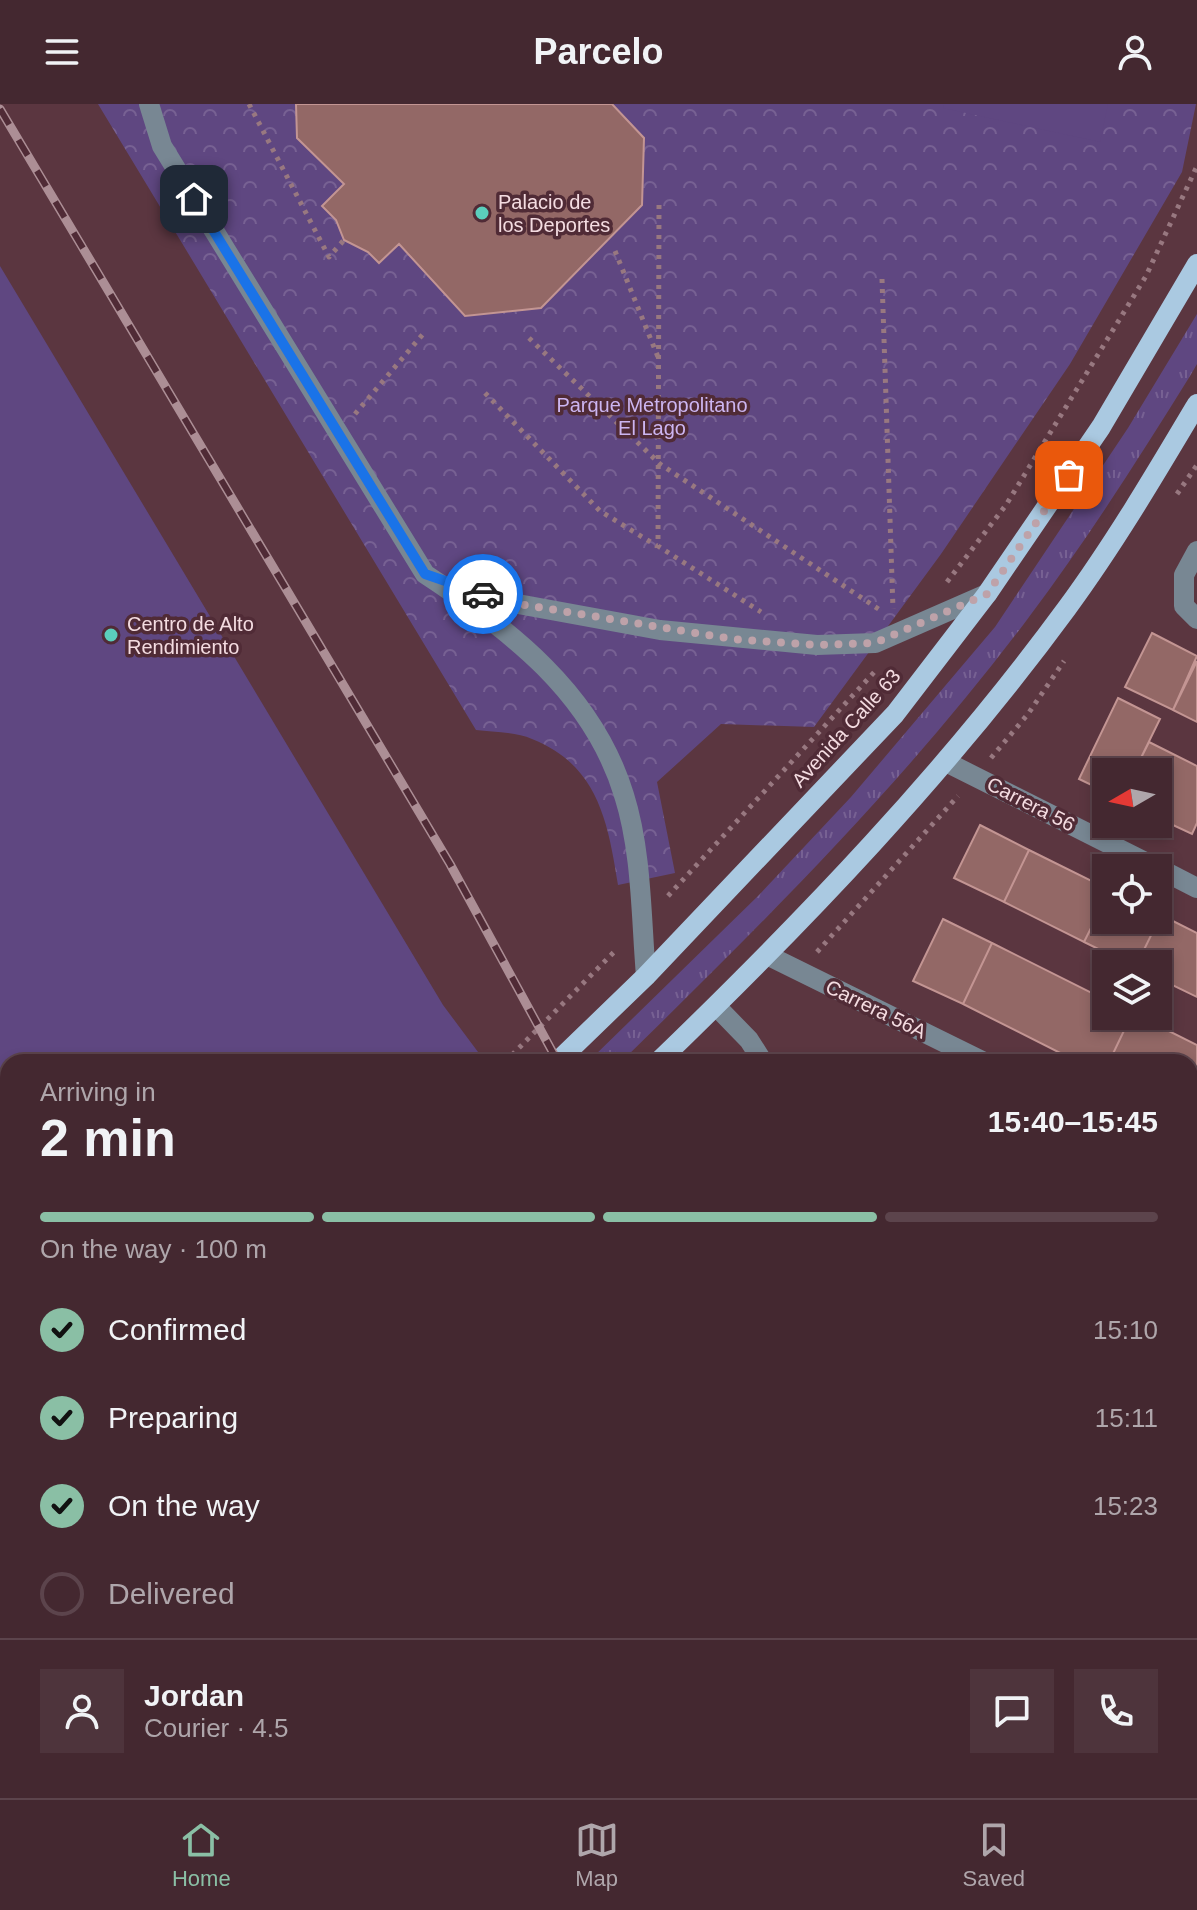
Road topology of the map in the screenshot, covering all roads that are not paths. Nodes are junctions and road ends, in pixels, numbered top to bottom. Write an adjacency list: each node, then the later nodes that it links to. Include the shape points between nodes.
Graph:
1 (149, 104): 5 (street, via 162,146)
2 (1197, 264): 6 (main road, Avenida Calle 63, via 1101,427)
3 (1197, 404): 8 (main road, via 1069,606)
4 (1197, 551): 7 (street, via 1184,575 1184,606)
5 (425, 574): 6 (street, via 507,602 660,630 817,645 875,643); 13 (street, via 529,648 606,746 625,797 635,854)
6 (987, 594): 13 (main road, Avenida Calle 63, via 895,714)
7 (1197, 619)
8 (946, 762): 9 (street, Carrera 56); 12 (main road)
9 (1130, 854)
10 (1172, 875): 11 (street, Carrera 56)
11 (1197, 888)
12 (769, 956): 14 (main road); 20 (street, Carrera 56A)
13 (646, 976): 16 (main road, Avenida Calle 63)
14 (716, 1006): 15 (main road); 19 (street)
15 (680, 1041): 17 (main road); 18 (street)
16 (565, 1054)
17 (666, 1054)
18 (678, 1054)
19 (757, 1054)
20 (968, 1054)

